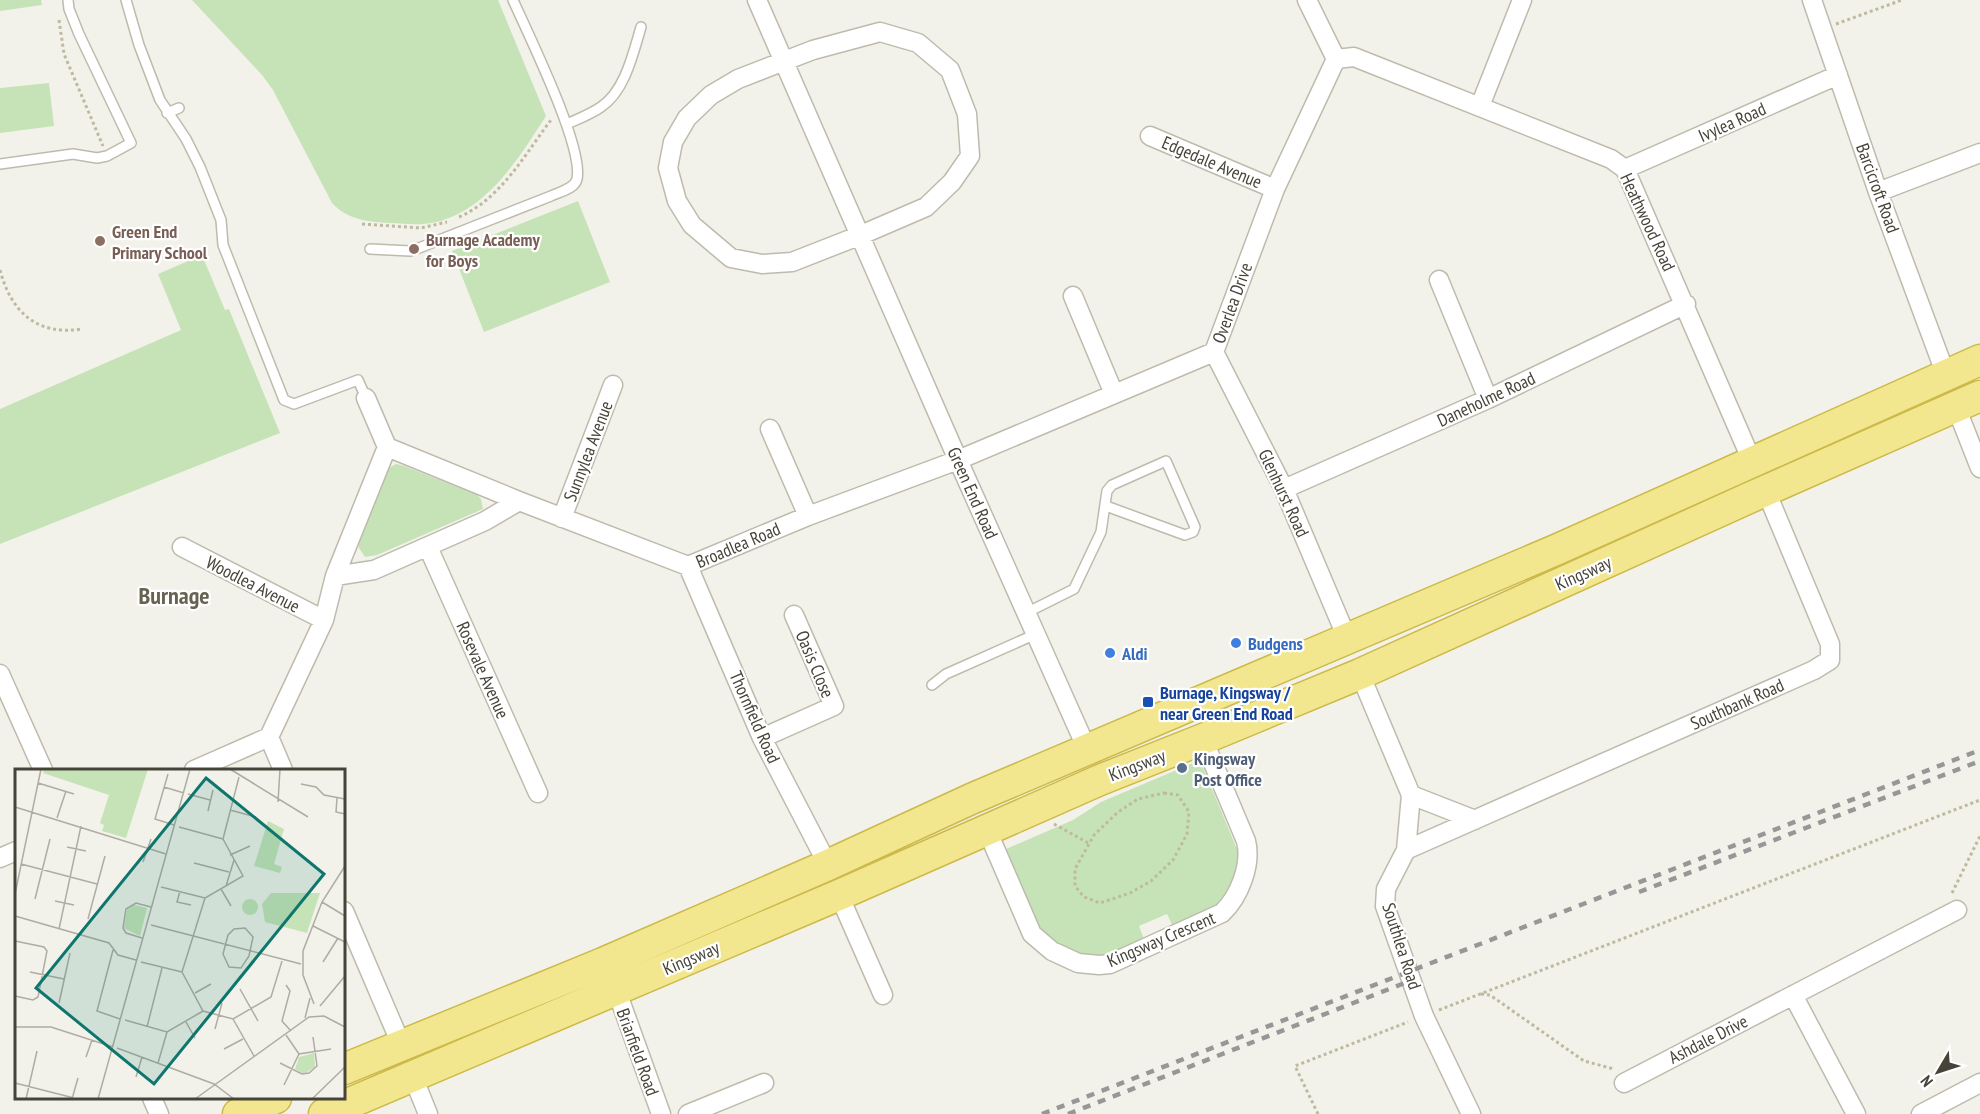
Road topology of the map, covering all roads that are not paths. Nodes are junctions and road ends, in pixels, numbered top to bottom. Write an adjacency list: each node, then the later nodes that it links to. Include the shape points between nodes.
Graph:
1 (68, 0): 18 (lane, via 131,143 97,158 73,153)
2 (126, 0): 14 (lane, via 139,45)
3 (513, 0): 15 (lane)
4 (757, 0): 10 (street, Green End Road)
5 (1308, 0): 9 (street)
6 (1522, 0): 12 (street)
7 (1812, 0): 11 (street, Barcicroft Road)
8 (641, 27): 15 (lane, via 627,69 609,100)
9 (1336, 59): 12 (street, Heathwood Road, via 1354,57); 20 (street, Overlea Drive)
10 (783, 61): 22 (street, Green End Road); 22 (street, via 880,32 918,43 950,70 967,114 970,156 952,182 926,207); 22 (street, via 711,95 687,118 673,142 668,168 677,201 692,225 730,258 762,264 792,262)
11 (1838, 75): 19 (street, Ivylea Road); 21 (street, Barcicroft Road)
12 (1480, 106): 19 (street, Heathwood Road)
13 (179, 108): 14 (lane)
14 (167, 113): 32 (lane, via 200,167 221,220 222,245 284,400 294,404 358,380)
15 (567, 124): 23 (lane, via 577,166 572,186 410,251)
16 (1150, 136): 20 (street, Edgedale Avenue)
17 (1980, 153): 21 (street)
18 (0, 164)
19 (1625, 168): 26 (street, Heathwood Road)
20 (1275, 189): 27 (street, Overlea Drive)
21 (1878, 192): 29 (street, Barcicroft Road)
22 (861, 235): 37 (street, Green End Road)
23 (370, 249)
24 (1439, 280): 33 (street)
25 (1073, 296): 31 (street)
26 (1686, 304): 33 (street, Daneholme Road); 38 (street, Heathwood Road)
27 (1214, 352): 31 (street, Overlea Drive); 40 (street, Glenhurst Road)
28 (1980, 360): 29 (highway, Kingsway)
29 (1946, 375): 38 (highway, Kingsway)
30 (613, 385): 45 (street, Sunnylea Avenue)
31 (1114, 394): 37 (street, Overlea Drive)
32 (366, 398): 36 (street)
33 (1488, 399): 40 (street, Daneholme Road)
34 (1968, 401): 39 (street); 41 (highway, Kingsway)
35 (770, 429): 44 (street)
36 (387, 447): 42 (street, Broadlea Road); 49 (street)
37 (958, 459): 44 (street, Broadlea Road); 50 (street, Green End Road)
38 (1752, 461): 54 (highway, Kingsway)
39 (1980, 468)
40 (1284, 489): 54 (street, Glenhurst Road)
41 (1766, 491): 56 (highway, Kingsway); 68 (street, Southbank Road, via 1830,644 1830,660)
42 (519, 501): 45 (street, Broadlea Road); 47 (street)
43 (1106, 506): 43 (lane, via 1109,487 1166,461 1195,527 1185,535); 50 (lane, via 1101,532 1074,589)
44 (808, 516): 48 (street, Broadlea Road)
45 (562, 518): 48 (street, Broadlea Road)
46 (182, 547): 52 (street, Woodlea Avenue)
47 (428, 547): 49 (street, via 374,570); 66 (street, Rosevale Avenue)
48 (688, 566): 59 (street, Thornfield Road)
49 (335, 576): 52 (street)
50 (1026, 613): 53 (street, Green End Road)
51 (794, 615): 59 (street, Oasis Close, via 834,706)
52 (324, 620): 58 (street)
53 (1036, 634): 57 (lane, via 946,674); 61 (street, Green End Road)
54 (1347, 638): 61 (highway, Kingsway)
55 (0, 674): 62 (street)
56 (1360, 674): 60 (highway, Kingsway); 67 (street, Southlea Road)
57 (932, 685)
58 (269, 737): 63 (street); 64 (street)
59 (762, 738): 73 (street, Thornfield Road)
60 (1203, 740): 65 (highway, Kingsway); 69 (street, Kingsway Crescent, via 1248,851 1234,898 1221,914 1110,963 1078,963 1052,951 1032,934)
61 (1087, 749): 65 (highway); 73 (highway, Kingsway)
62 (42, 769)
63 (198, 769)
64 (283, 769)
65 (1100, 780): 69 (highway, Kingsway)
66 (538, 793)
67 (1411, 795): 68 (street); 71 (street, Southlea Road)
68 (1476, 820): 71 (street, Southbank Road)
69 (987, 830): 74 (highway, Kingsway)
70 (15, 850): 72 (street)
71 (1406, 850): 94 (street, Southlea Road, via 1386,889 1385,906 1424,1016)
72 (0, 858)
73 (828, 865): 80 (highway, Kingsway, via 603,963)
74 (839, 895): 77 (highway, Kingsway); 78 (street)
75 (1957, 910): 79 (street, Ashdale Drive)
76 (345, 913): 80 (street)
77 (616, 989): 82 (highway, Kingsway); 92 (street, Briarfield Road)
78 (883, 995)
79 (1793, 995): 83 (street, Ashdale Drive); 95 (street)
80 (401, 1044): 81 (highway, Kingsway)
81 (345, 1069)
82 (413, 1077): 90 (highway, Kingsway); 91 (street)
83 (1632, 1079)
84 (764, 1083): 93 (street)
85 (1980, 1083): 96 (street)
86 (152, 1099): 88 (street)
87 (274, 1099): 89 (highway)
88 (159, 1114)
89 (238, 1114)
90 (324, 1114)
91 (428, 1114)
92 (661, 1114)
93 (688, 1114)
94 (1471, 1114)
95 (1856, 1114)
96 (1921, 1114)

